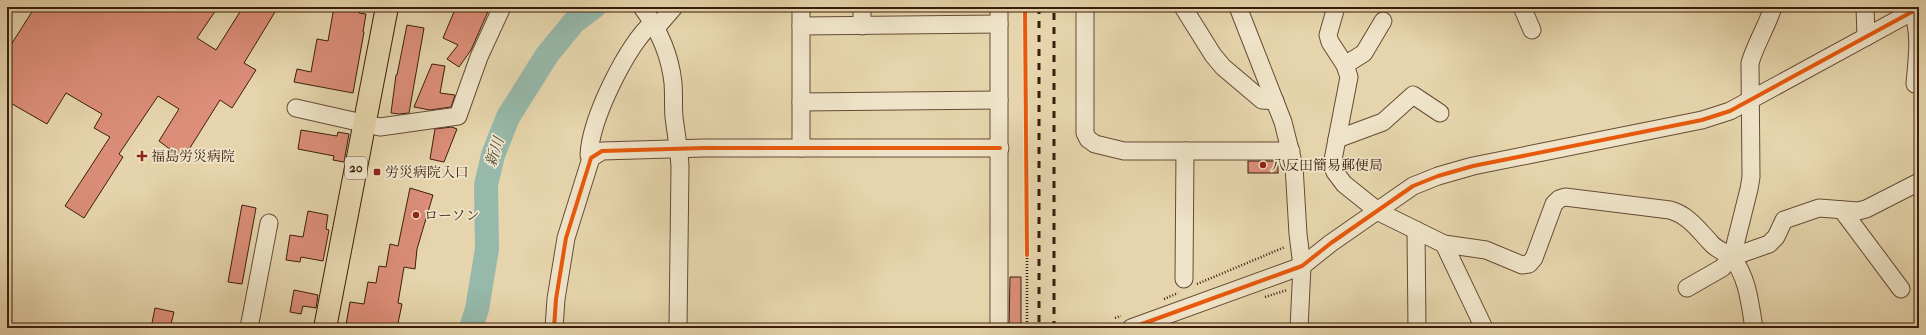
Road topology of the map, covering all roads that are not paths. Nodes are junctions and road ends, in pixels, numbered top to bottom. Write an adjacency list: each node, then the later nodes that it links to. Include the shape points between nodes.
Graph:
1 (387, 7): 30 (main road, 20)
2 (502, 7): 30 (street, via 479,57 458,116 380,127)
3 (674, 7): 15 (street)
4 (801, 7): 18 (street)
5 (862, 7): 19 (street)
6 (999, 7): 17 (street)
7 (1085, 7): 35 (street, via 1085,133 1088,139 1095,144 1124,151)
8 (1183, 7): 26 (street, via 1223,67 1262,100)
9 (1238, 7): 26 (street)
10 (1336, 7): 22 (street, via 1328,35)
11 (1522, 7): 20 (street)
12 (1773, 7): 25 (street, via 1750,63)
13 (1865, 7): 21 (street)
14 (1916, 10): 21 (street); 23 (street, via 1919,46)
15 (650, 18): 34 (street, via 664,43 670,63); 37 (street, via 607,94 592,135 589,155)
16 (1383, 21): 22 (street, via 1364,53)
17 (999, 24): 19 (street); 24 (street)
18 (801, 26): 19 (street); 27 (street)
19 (862, 26)
20 (1532, 30)
21 (1866, 37): 25 (street)
22 (1345, 66): 31 (street, via 1348,77)
23 (1915, 84)
24 (999, 100): 27 (street); 33 (street)
25 (1751, 100): 40 (street, via 1730,111 1702,120 1473,166 1438,176 1413,186); 44 (street, via 1750,183)
26 (1275, 101): 36 (street)
27 (801, 102): 32 (street)
28 (296, 108): 30 (street)
29 (1440, 113): 31 (street, via 1414,95 1383,122)
30 (365, 124): 51 (main road, 20)
31 (1337, 139): 40 (street, via 1332,165 1335,172 1344,184)
32 (801, 148): 33 (street); 34 (street)
33 (1000, 148): 54 (street)
34 (679, 149): 37 (street, via 602,151); 53 (street)
35 (1185, 151): 36 (street); 46 (street)
36 (1291, 151): 45 (street)
37 (591, 158): 52 (street, via 566,238)
38 (1919, 182): 39 (street, via 1866,209)
39 (1842, 210): 44 (street, via 1819,208 1784,220 1776,237 1769,244); 48 (street)
40 (1379, 212): 42 (street); 45 (street, via 1331,243)
41 (269, 223): 50 (street)
42 (1416, 230): 43 (street); 57 (street)
43 (1444, 244): 44 (street, via 1486,250 1522,265 1529,264 1534,258 1554,204 1565,197 1681,213 1715,248); 58 (street)
44 (1732, 257): 47 (street, via 1722,268); 49 (street, via 1745,283)
45 (1302, 266): 55 (street); 56 (street)
46 (1187, 285)
47 (1687, 288)
48 (1901, 289)
49 (1752, 327)
50 (249, 328)
51 (325, 328)
52 (554, 328)
53 (678, 328)
54 (999, 328)
55 (1131, 328)
56 (1299, 328)
57 (1416, 328)
58 (1484, 328)

